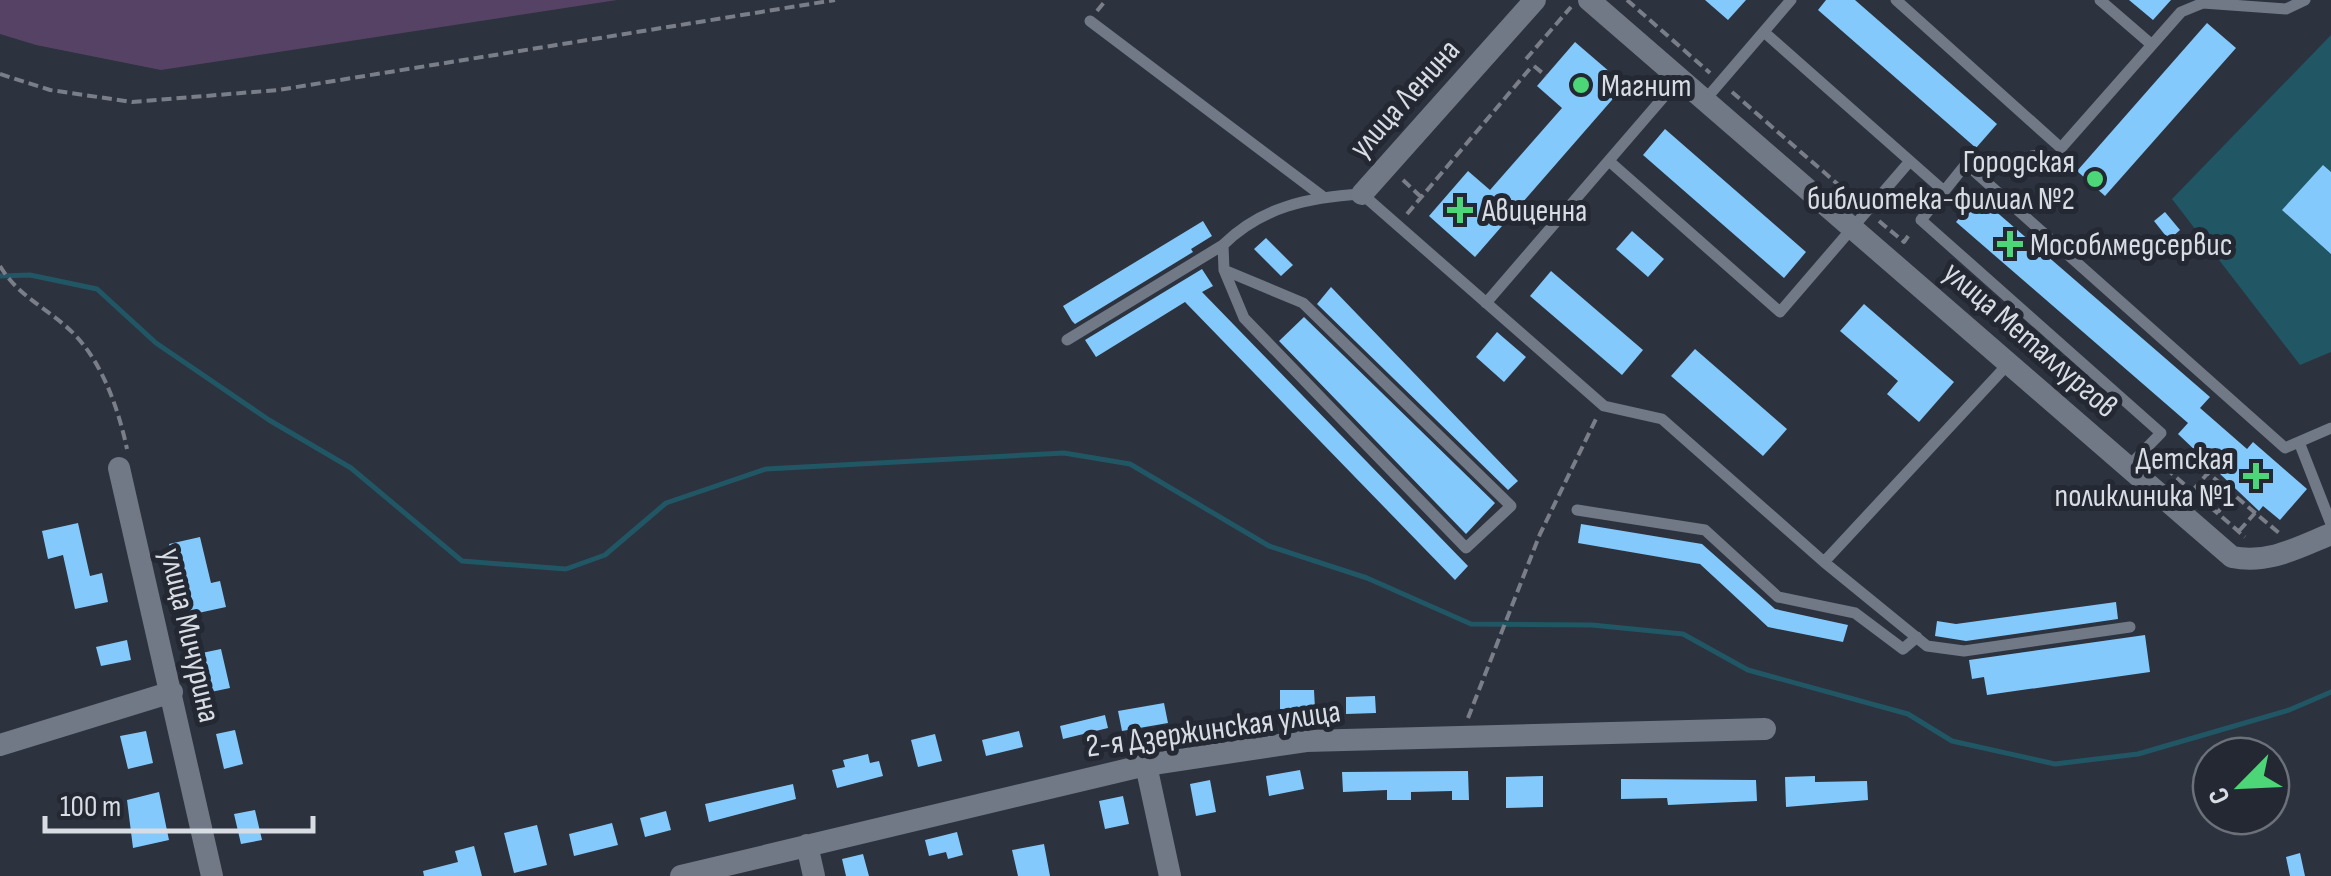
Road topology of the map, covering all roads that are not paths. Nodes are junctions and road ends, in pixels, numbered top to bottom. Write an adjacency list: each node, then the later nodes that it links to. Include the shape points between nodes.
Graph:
1 (1535, 0): 15 (street, улица Ленина)
2 (1590, 0): 10 (street, улица Металлургов)
3 (1791, 0): 8 (lane)
4 (1896, 0): 9 (lane, via 2060,148)
5 (2100, 0): 9 (lane)
6 (2305, 0): 9 (lane, via 2286,10 2204,3 2181,12)
7 (1090, 21): 16 (lane)
8 (1764, 32): 11 (lane); 13 (lane)
9 (2152, 45)
10 (1680, 78): 11 (street, улица Металлургов); 12 (lane)
11 (1713, 91): 17 (street, улица Металлургов)
12 (1609, 160): 17 (lane, via 1780,312); 20 (lane)
13 (1910, 162): 14 (lane); 17 (lane)
14 (1944, 192): 24 (lane, via 1966,164 2285,448); 25 (lane, via 1921,220 2162,433)
15 (1362, 194): 16 (lane); 20 (lane)
16 (1322, 196): 18 (lane, via 1276,209 1242,226)
17 (1862, 221): 22 (street, улица Металлургов, via 1889,260)
18 (1223, 245): 19 (lane); 21 (lane)
19 (1224, 270): 19 (lane, via 1244,318 1466,548 1511,506 1303,303)
20 (1486, 303): 30 (lane, via 1604,406 1662,418)
21 (1066, 340)
22 (2009, 364): 25 (street, улица Металлургов); 30 (lane)
23 (2331, 428): 24 (lane)
24 (2299, 442): 28 (lane)
25 (2128, 467): 29 (street, улица Металлургов, via 2232,557 2254,561)
26 (119, 468): 33 (street, улица Мичурина)
27 (1576, 510): 32 (lane, via 1704,530 1778,597 1854,614 1903,650)
28 (2331, 524)
29 (2331, 534)
30 (1824, 562): 32 (lane)
31 (2130, 626): 32 (lane, via 1964,651 1928,646)
32 (1917, 637)
33 (172, 692): 35 (street); 38 (street, улица Мичурина)
34 (1766, 730): 36 (street, 2-я Дзержинская улица, via 1306,740)
35 (0, 744)
36 (1146, 765): 37 (street, 2-я Дзержинская улица); 41 (street)
37 (807, 844): 39 (street, 2-я Дзержинская улица); 40 (street)
38 (212, 876)
39 (681, 876)
40 (814, 876)
41 (1170, 876)

